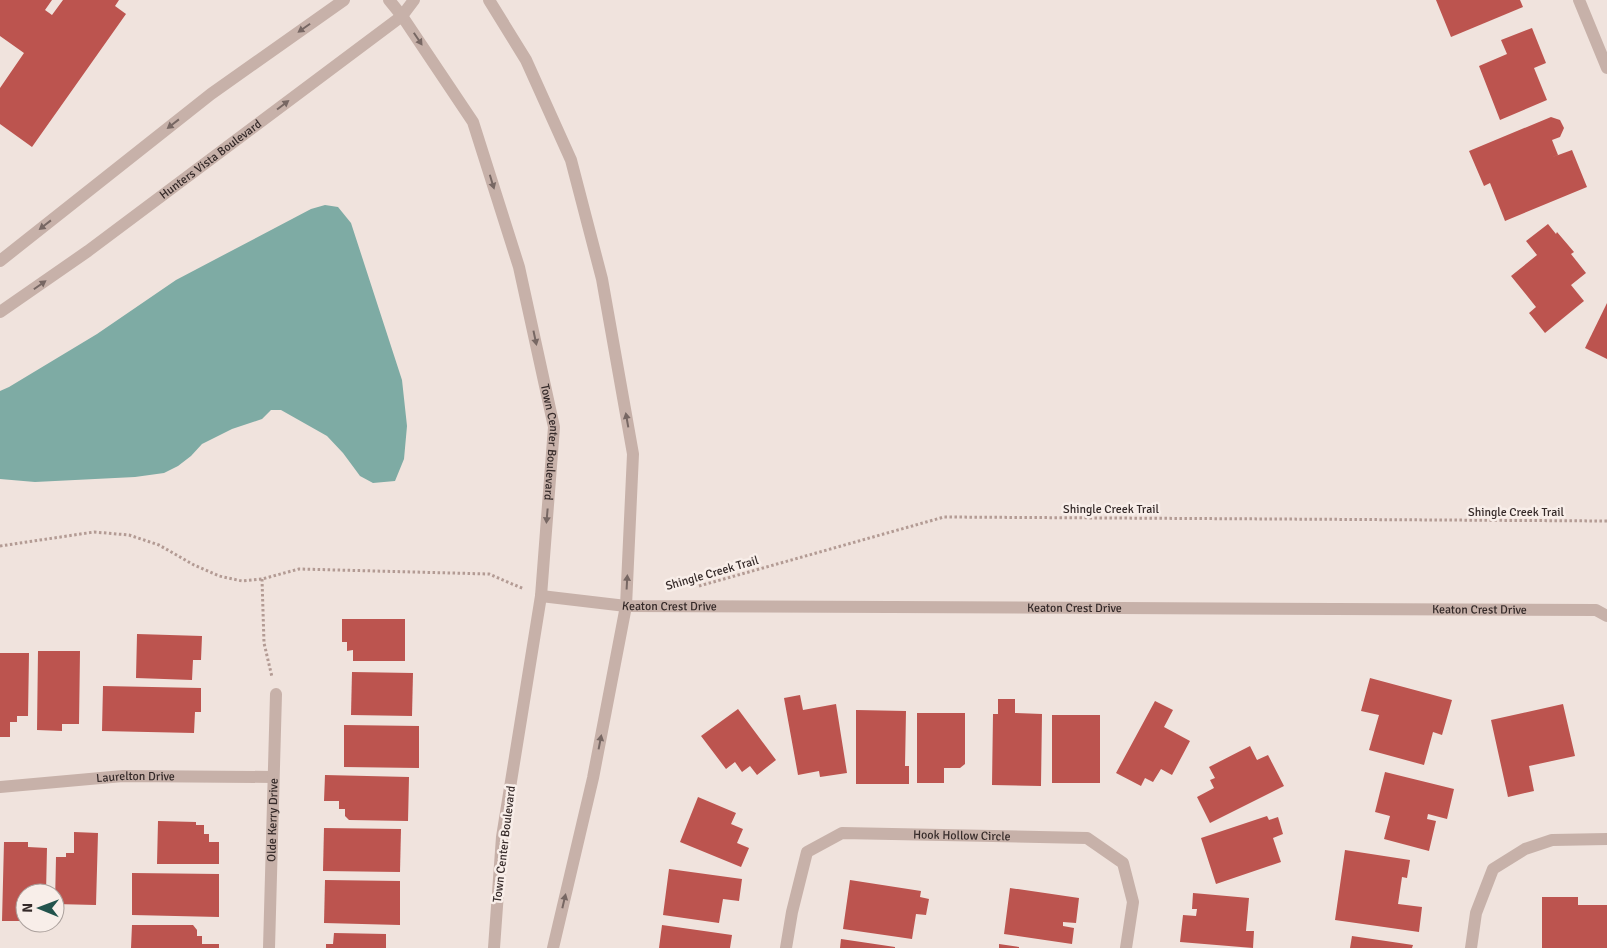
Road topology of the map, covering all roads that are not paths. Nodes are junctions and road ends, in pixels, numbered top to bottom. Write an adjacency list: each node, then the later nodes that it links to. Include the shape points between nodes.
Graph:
1 (344, 0): 8 (street, one-way to 8, via 211,94)
2 (389, 0): 6 (street, Town Center Boulevard)
3 (414, 0): 6 (street, Hunters Vista Boulevard)
4 (489, 0): 11 (street, one-way to 4, via 633,454 602,279 571,160 526,60)
5 (1579, 0): 7 (street)
6 (402, 16): 9 (street, Hunters Vista Boulevard, one-way to 6, via 88,251); 10 (street, Town Center Boulevard, one-way to 10, via 474,122 519,267 554,427)
7 (1607, 68)
8 (0, 261)
9 (0, 312)
10 (541, 596): 11 (street, Keaton Crest Drive); 18 (street, Town Center Boulevard, via 502,837)
11 (626, 606): 12 (street, Keaton Crest Drive, via 1596,610); 19 (street, one-way to 11, via 593,778)
12 (1607, 616)
13 (276, 694): 14 (street, Olde Kerry Drive)
14 (273, 777): 15 (street, Laurelton Drive, via 123,776); 17 (street, Olde Kerry Drive)
15 (0, 787)
16 (1607, 839): 22 (street, via 1552,840 1525,849 1493,869 1476,913)
17 (269, 948)
18 (494, 948)
19 (553, 948)
20 (786, 948): 21 (street, Hook Hollow Circle, via 807,852 842,833 1087,838 1123,863 1133,902)
21 (1126, 948)
22 (1471, 948)

